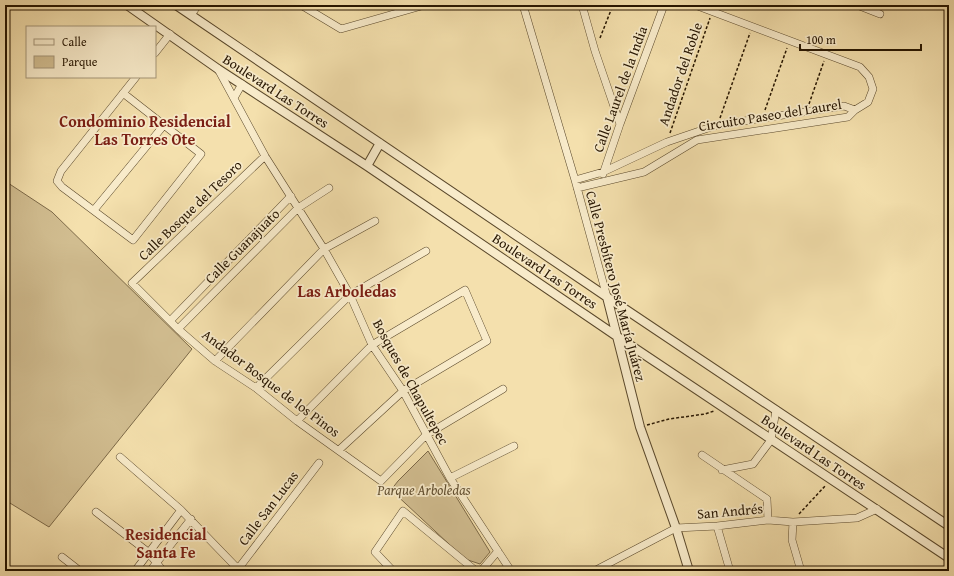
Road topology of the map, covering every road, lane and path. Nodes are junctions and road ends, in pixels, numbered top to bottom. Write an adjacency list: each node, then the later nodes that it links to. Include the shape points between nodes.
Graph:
1 (127, 5): 16 (street, Boulevard Las Torres)
2 (176, 5): 14 (street, Boulevard Las Torres)
3 (198, 5): 14 (street)
4 (301, 5): 5 (street, via 341,30)
5 (425, 5)
6 (523, 5): 41 (street, Calle Presbítero José María Juárez)
7 (582, 5): 30 (street)
8 (613, 5): 17 (path)
9 (664, 5): 30 (street, Calle Laurel de la India)
10 (695, 5): 12 (street, Circuito Paseo del Laurel)
11 (857, 5): 13 (street)
12 (712, 12): 15 (street, Circuito Paseo del Laurel); 36 (path, Andador del Roble)
13 (880, 14)
14 (191, 15): 37 (street, Boulevard Las Torres)
15 (752, 27): 18 (street, Circuito Paseo del Laurel); 32 (path)
16 (170, 34): 19 (street); 21 (street, Boulevard Las Torres)
17 (600, 38)
18 (790, 40): 20 (street, Circuito Paseo del Laurel); 29 (path)
19 (156, 52)
20 (826, 54): 26 (street, Circuito Paseo del Laurel, via 860,67 869,76 873,89 868,102); 27 (path)
21 (218, 68): 23 (street, Boulevard Las Torres); 25 (street, Bosques de Chapultepec)
22 (135, 78): 24 (street)
23 (242, 84): 25 (street); 39 (street, Boulevard Las Torres)
24 (123, 93): 31 (street); 47 (street, via 61,172 57,181)
25 (234, 98): 38 (street, Bosques de Chapultepec)
26 (855, 110): 27 (street, Circuito Paseo del Laurel, via 844,106); 33 (street, Circuito Paseo del Laurel, via 848,117)
27 (807, 112): 28 (street, Circuito Paseo del Laurel)
28 (775, 117): 29 (street, Circuito Paseo del Laurel); 33 (street)
29 (762, 118): 32 (street, Circuito Paseo del Laurel)
30 (620, 124): 40 (street, Calle Laurel de la India)
31 (164, 125): 47 (street); 47 (street, via 201,154 133,240)
32 (717, 125): 34 (street, Circuito Paseo del Laurel)
33 (777, 127): 35 (street, Circuito Paseo del Laurel)
34 (697, 131): 35 (street); 36 (street, Circuito Paseo del Laurel)
35 (696, 140): 42 (street, Circuito Paseo del Laurel, via 644,172)
36 (667, 142): 40 (street, Circuito Paseo del Laurel)
37 (380, 143): 39 (street); 53 (street, Boulevard Las Torres)
38 (265, 156): 45 (street, Bosques de Chapultepec); 51 (street, Calle Bosque del Tesoro)
39 (367, 166): 56 (street, Boulevard Las Torres)
40 (603, 172): 41 (street, Circuito Paseo del Laurel); 42 (street, Calle Laurel de la India)
41 (575, 180): 44 (street, Calle Presbítero José María Juárez)
42 (601, 182): 44 (street, Circuito Paseo del Laurel)
43 (328, 188): 46 (street, Calle Guanajuato)
44 (577, 188): 53 (street, Calle Presbítero José María Juárez)
45 (291, 196): 46 (street, Bosques de Chapultepec); 54 (street)
46 (298, 208): 49 (street, Bosques de Chapultepec); 55 (street, Calle Guanajuato)
47 (94, 210)
48 (375, 221): 49 (street)
49 (324, 249): 52 (street, Bosques de Chapultepec); 58 (street)
50 (426, 251): 52 (street)
51 (132, 283): 54 (street, Andador Bosque de los Pinos)
52 (350, 295): 57 (street, Bosques de Chapultepec); 59 (street)
53 (607, 297): 56 (street, Calle Presbítero José María Juárez); 63 (street, Boulevard Las Torres)
54 (170, 321): 55 (street, Andador Bosque de los Pinos)
55 (178, 329): 58 (street, Andador Bosque de los Pinos)
56 (615, 335): 62 (street, Boulevard Las Torres); 65 (street, Calle Presbítero José María Juárez)
57 (372, 345): 61 (street, Bosques de Chapultepec); 61 (street, via 465,290 487,342); 64 (street)
58 (215, 361): 59 (street, Andador Bosque de los Pinos)
59 (256, 388): 64 (street, Andador Bosque de los Pinos)
60 (503, 389): 66 (street)
61 (403, 391): 66 (street, Bosques de Chapultepec); 69 (street)
62 (725, 407): 65 (path, via 705,414 669,419); 67 (street, Boulevard Las Torres)
63 (775, 414): 67 (street); 83 (street, Boulevard Las Torres)
64 (298, 421): 69 (street, Andador Bosque de los Pinos)
65 (640, 427): 84 (street, Calle Presbítero José María Juárez)
66 (426, 435): 69 (street, Andador Bosque de los Pinos, via 381,481); 74 (street, Bosques de Chapultepec)
67 (772, 440): 73 (street, via 752,464); 75 (street, Boulevard Las Torres)
68 (514, 446): 74 (street)
69 (339, 450)
70 (702, 455): 73 (street)
71 (120, 457): 77 (street, Calle San Lucas)
72 (319, 463): 90 (street, Calle San Lucas)
73 (722, 470): 80 (street, via 767,499)
74 (450, 478): 85 (street, Bosques de Chapultepec)
75 (832, 479): 76 (street, Boulevard Las Torres); 81 (path)
76 (877, 509): 81 (street, San Andrés, via 857,518); 88 (street, Boulevard Las Torres)
77 (182, 510): 79 (street, Calle San Lucas); 86 (street)
78 (96, 512): 86 (street)
79 (190, 519): 89 (street); 90 (street, Calle San Lucas)
80 (768, 520): 81 (street, San Andrés); 82 (street, San Andrés)
81 (793, 522): 102 (street, via 792,540)
82 (717, 526): 84 (street, San Andrés); 101 (street)
83 (949, 526)
84 (676, 528): 99 (street, San Andrés); 100 (street, Calle Presbítero José María Juárez)
85 (498, 551): 97 (street); 98 (street, Bosques de Chapultepec)
86 (148, 552): 89 (street); 92 (street)
87 (62, 557): 91 (street)
88 (949, 558)
89 (156, 563): 93 (street); 94 (street)
90 (239, 570)
91 (80, 571)
92 (135, 571)
93 (150, 571)
94 (163, 571)
95 (393, 571): 96 (street, via 375,552 403,512)
96 (476, 571)
97 (481, 571)
98 (510, 571)
99 (594, 571)
100 (689, 571)
101 (730, 571)
102 (801, 571)

